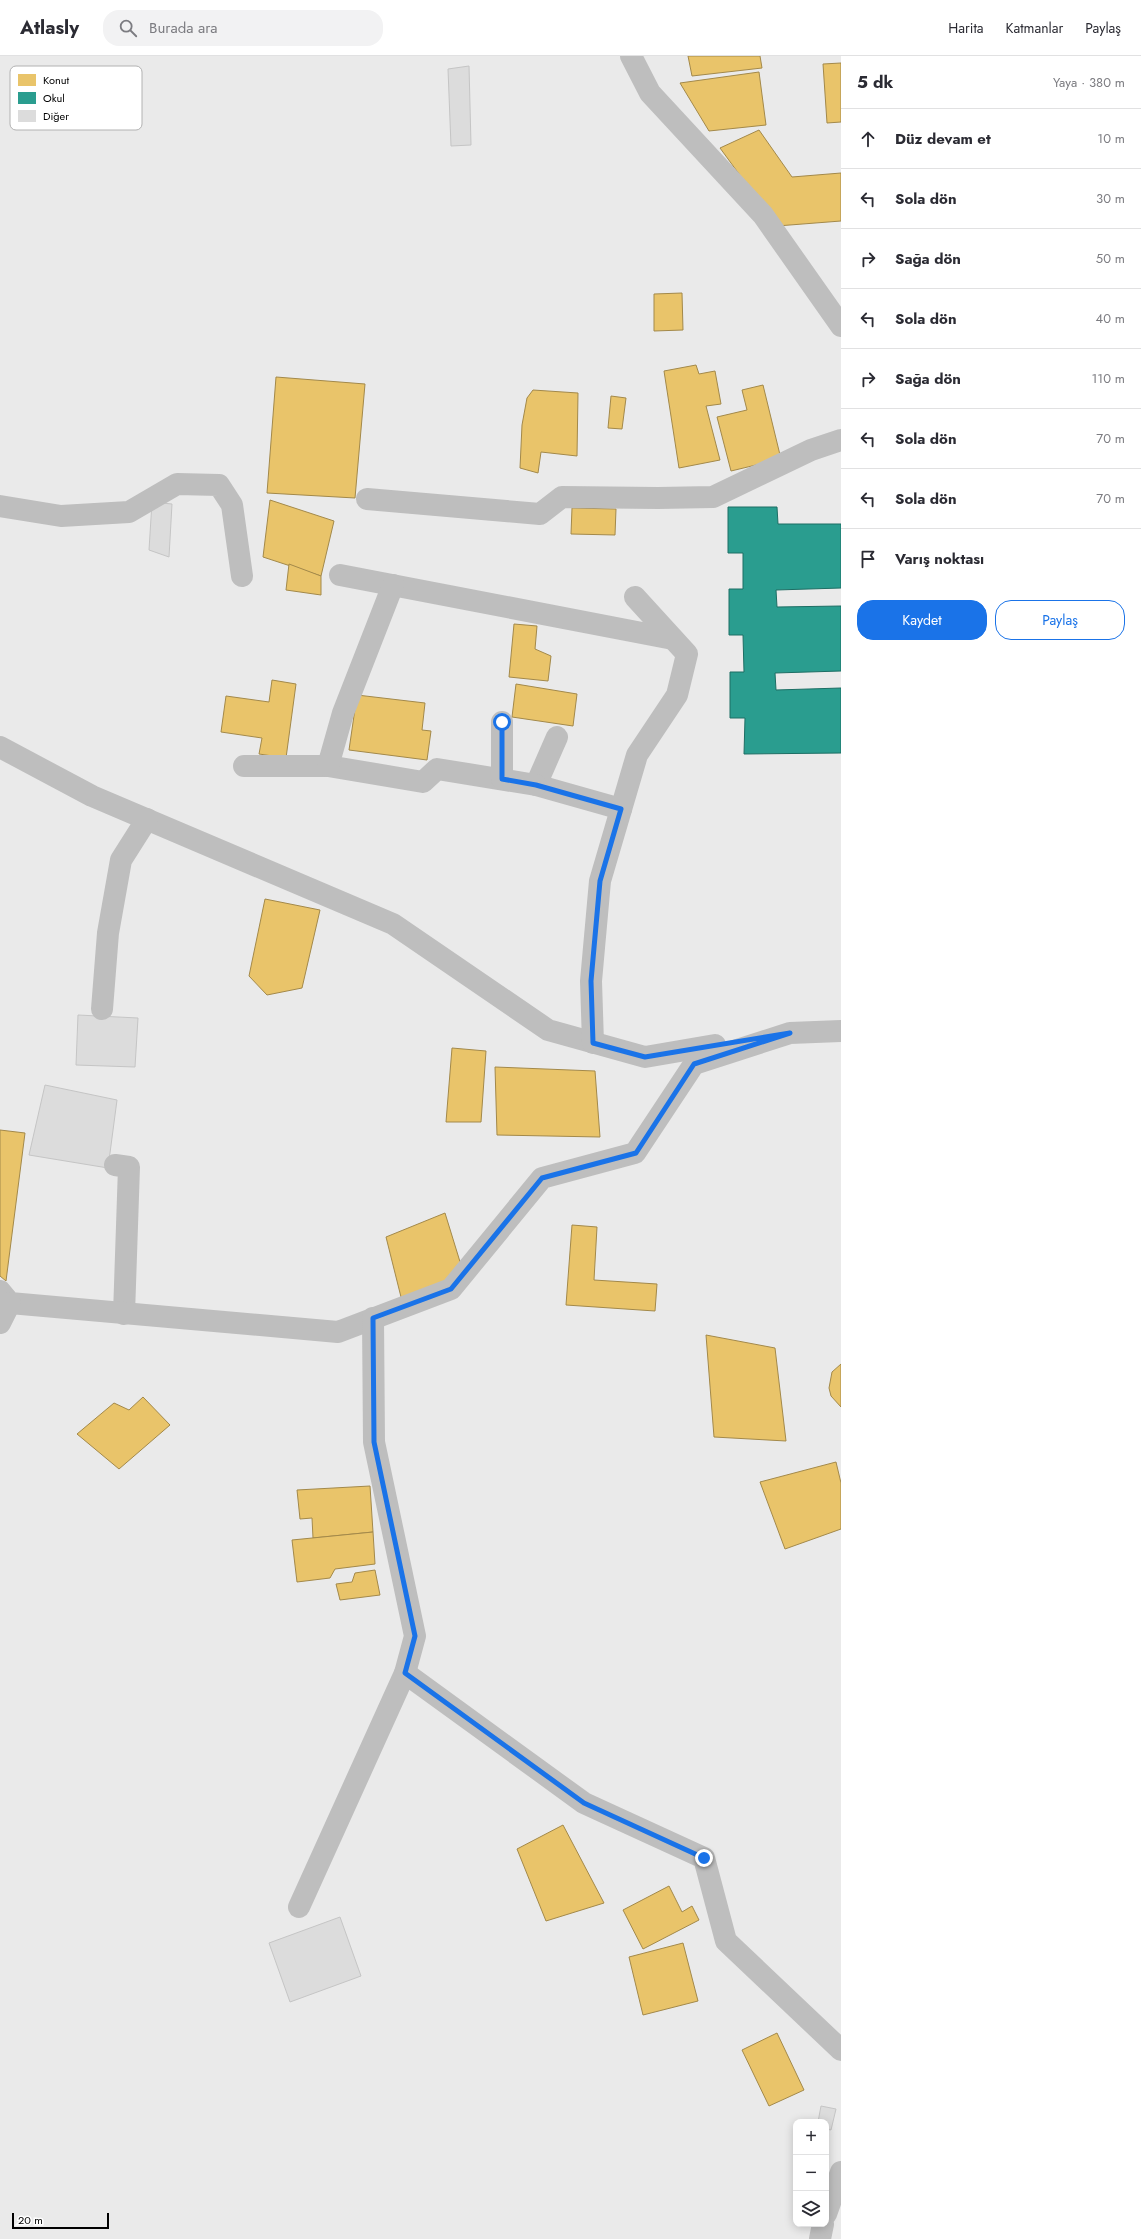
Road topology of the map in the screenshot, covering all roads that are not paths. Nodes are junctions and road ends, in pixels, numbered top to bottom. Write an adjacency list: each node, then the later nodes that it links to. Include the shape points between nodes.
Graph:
1 (631, 56): 2 (street, via 650,93 763,215)
2 (841, 326)
3 (841, 440): 4 (street, via 811,450 713,497 562,497 540,514)
4 (367, 499)
5 (0, 506): 7 (street, via 61,516 129,512 177,484 218,485 232,506)
6 (340, 575): 8 (street)
7 (242, 576)
8 (393, 585): 10 (street); 15 (street, via 343,713)
9 (635, 597): 10 (street)
10 (674, 639): 18 (street, via 687,654 677,695 637,755)
11 (502, 722): 16 (street)
12 (556, 737): 17 (street)
13 (0, 747): 19 (street, via 92,796)
14 (244, 766): 15 (street)
15 (328, 766): 16 (street, via 423,782 437,769)
16 (502, 779): 17 (street)
17 (536, 785): 18 (street)
18 (621, 809): 23 (street, via 600,881 591,981)
19 (147, 819): 20 (street, via 121,860 108,933); 23 (street, via 393,924 548,1030)
20 (102, 1009)
21 (841, 1030): 22 (street)
22 (790, 1033): 23 (street, via 645,1057); 27 (street, via 694,1064 636,1153 542,1178 451,1289)
23 (593, 1043)
24 (115, 1165): 26 (street, via 129,1167)
25 (5, 1297): 26 (street); 28 (street)
26 (124, 1314): 27 (street, via 338,1332)
27 (373, 1318): 29 (street, via 374,1442 415,1636)
28 (0, 1323)
29 (405, 1673): 30 (street); 31 (street, via 584,1803 704,1858 726,1941)
30 (299, 1906)
31 (841, 2050)
32 (841, 2172): 33 (street)
33 (829, 2206)
34 (822, 2227): 35 (street)
35 (820, 2239)

